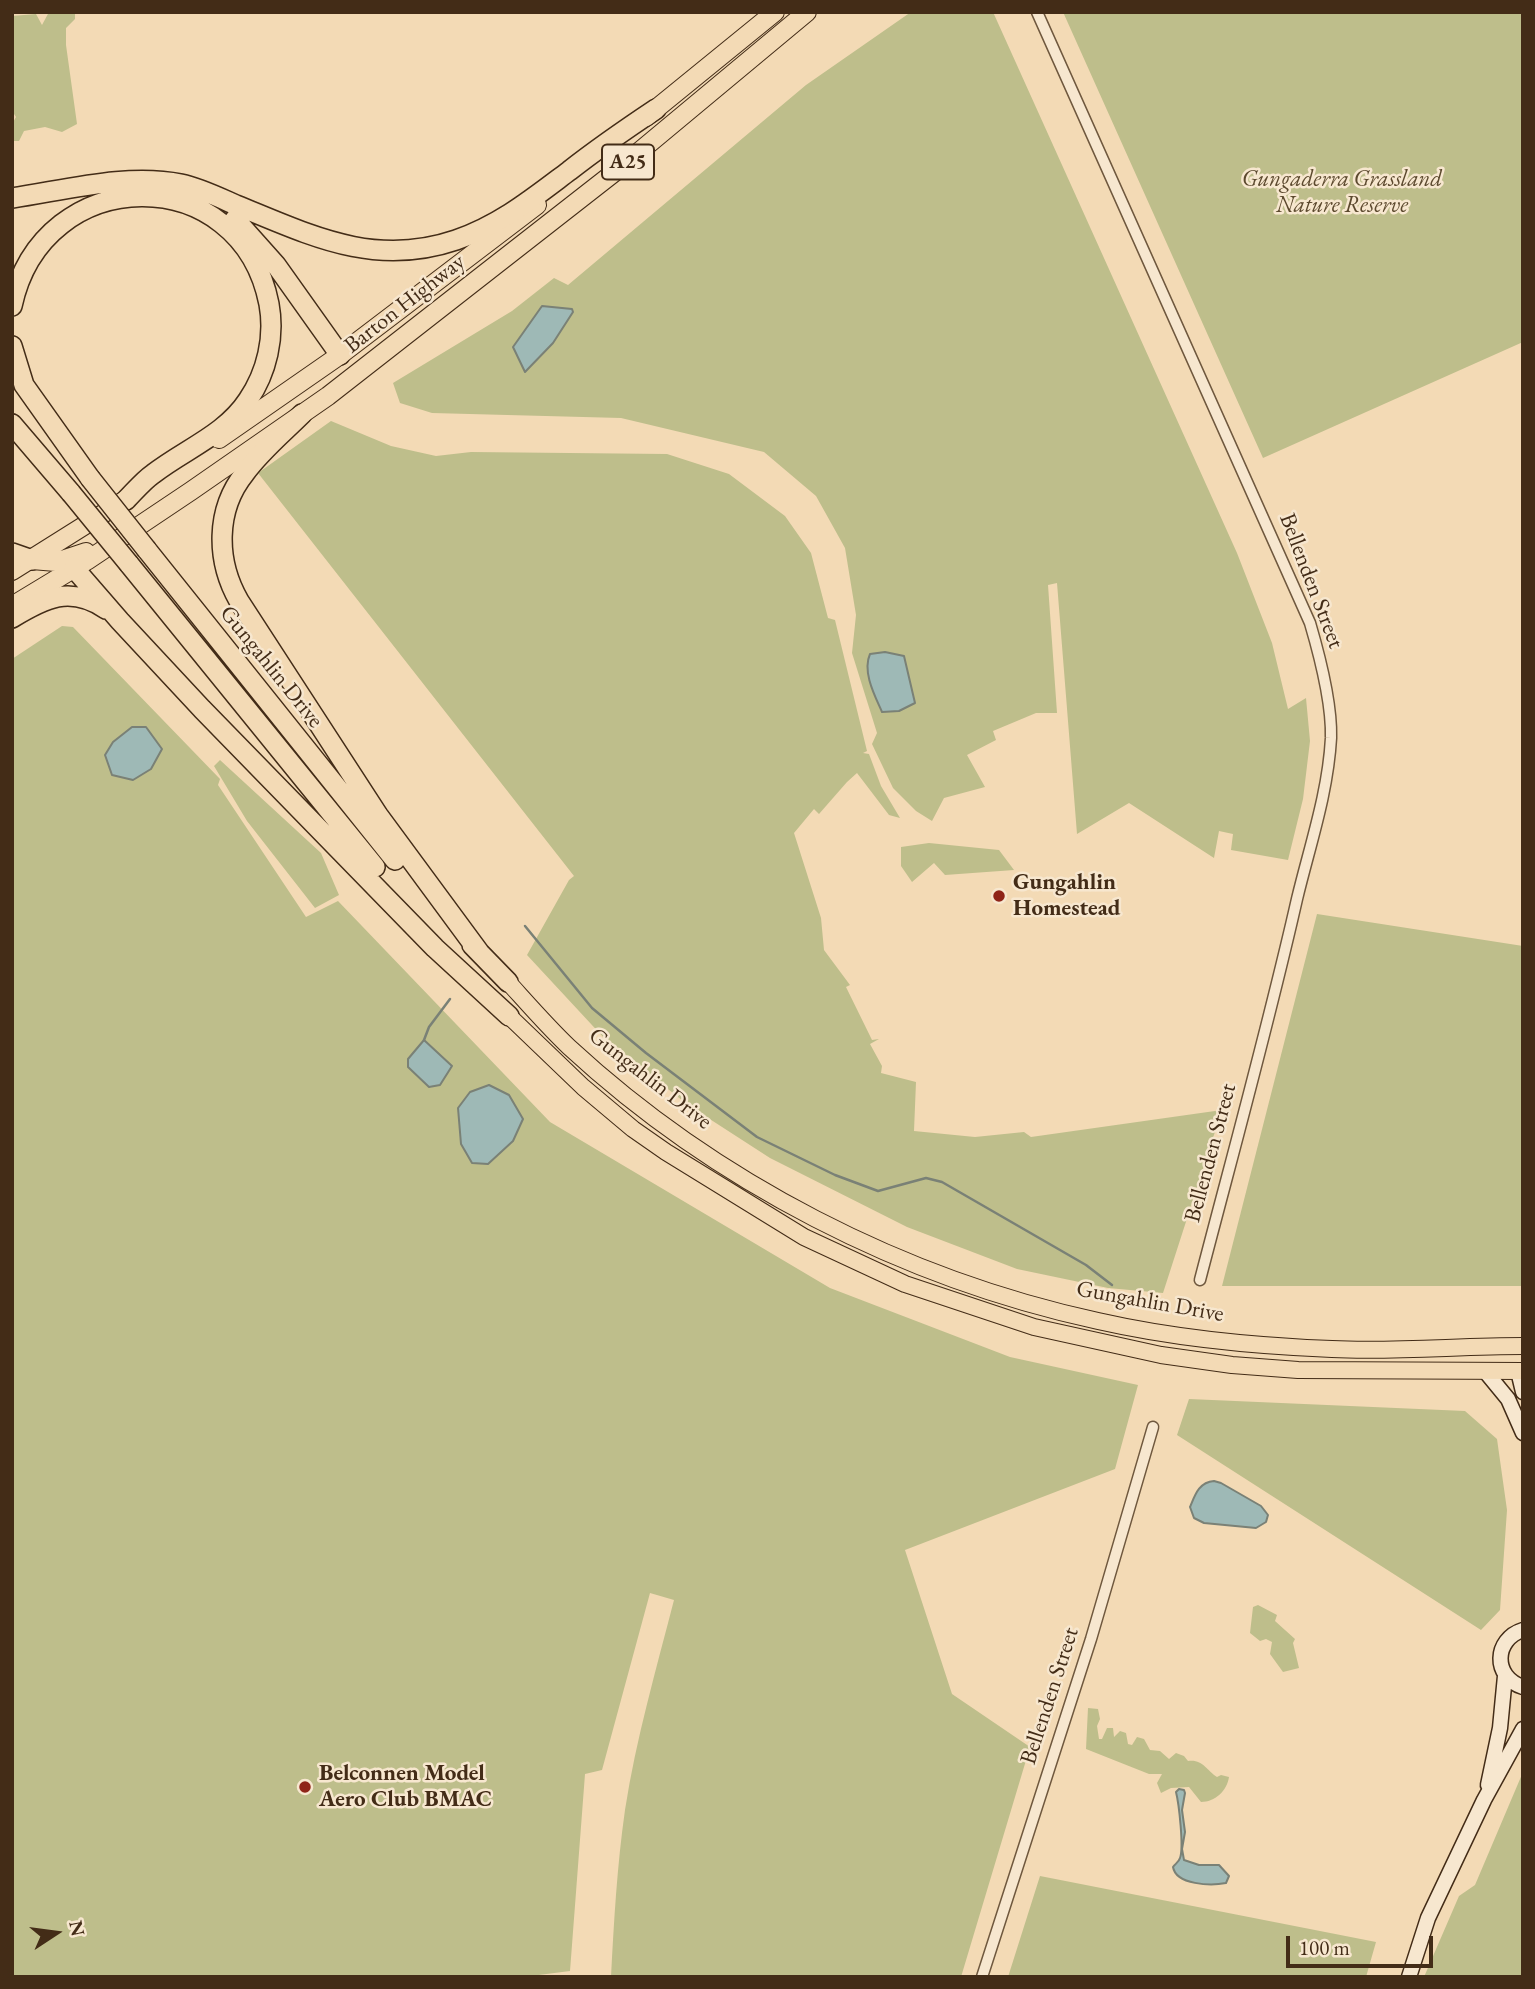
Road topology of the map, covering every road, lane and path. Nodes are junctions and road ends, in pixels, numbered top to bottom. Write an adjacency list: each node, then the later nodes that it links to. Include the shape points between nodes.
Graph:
1 (775, 12): 4 (highway, Barton Highway / A25)
2 (807, 12): 11 (highway, Barton Highway / A25, via 616,171)
3 (1037, 12): 27 (street, Bellenden Street, via 1310,623 1326,692 1331,734 1328,778)
4 (656, 109): 5 (highway, via 507,217 429,247 377,250 341,245 198,189); 9 (highway, Barton Highway / A25)
5 (156, 181): 6 (highway); 9 (highway, via 210,201 239,222)
6 (12, 198)
7 (12, 306): 15 (highway, via 29,260 50,234 80,211 116,199 162,198 191,206 225,227 251,257 264,285 271,321 269,350 256,386 223,427 152,474)
8 (12, 346): 14 (highway, via 24,385)
9 (340, 355): 11 (highway, via 342,378); 15 (highway, Barton Highway / A25)
10 (12, 390): 14 (highway, Gungahlin Drive)
11 (333, 391): 12 (highway, Barton Highway / A25)
12 (302, 414): 19 (highway, Barton Highway / A25, via 128,533); 24 (highway, via 245,472 233,492 222,533 227,576 378,815)
13 (12, 424): 26 (highway, Gungahlin Drive, bridge, via 356,845)
14 (90, 478): 24 (highway, Gungahlin Drive, bridge, via 396,861)
15 (126, 500): 16 (highway, Barton Highway / A25)
16 (79, 530): 18 (highway, Barton Highway / A25); 19 (highway, via 71,541)
17 (12, 553): 18 (highway)
18 (32, 560): 19 (highway); 20 (highway, Barton Highway / A25)
19 (72, 563): 21 (highway, Barton Highway / A25); 23 (highway)
20 (12, 571)
21 (12, 606)
22 (12, 618): 23 (highway, via 46,599 70,596 97,603)
23 (120, 621): 26 (highway, via 435,948)
24 (479, 953): 25 (highway, Gungahlin Drive)
25 (508, 982): 28 (main road, Gungahlin Drive, via 568,1046 621,1091 726,1167 804,1213 893,1255 993,1293 1098,1321 1198,1337 1329,1349)
26 (509, 1016): 29 (main road, Gungahlin Drive, via 583,1087 666,1152 804,1237 905,1284 1034,1327 1161,1355 1298,1370)
27 (1200, 1280)
28 (1522, 1346): 30 (main road)
29 (1485, 1371): 30 (main road, Gungahlin Drive); 33 (main road, via 1508,1399)
30 (1520, 1371): 31 (main road)
31 (1523, 1392)
32 (1153, 1427): 41 (street, Bellenden Street, via 1091,1639)
33 (1523, 1433)
34 (1523, 1616): 35 (main road)
35 (1518, 1631): 36 (main road, via 1501,1650)
36 (1505, 1676): 37 (main road); 39 (main road, via 1500,1728)
37 (1523, 1686)
38 (1523, 1729): 39 (main road)
39 (1484, 1800): 40 (main road, via 1428,1918)
40 (1408, 1974)
41 (982, 1977)

